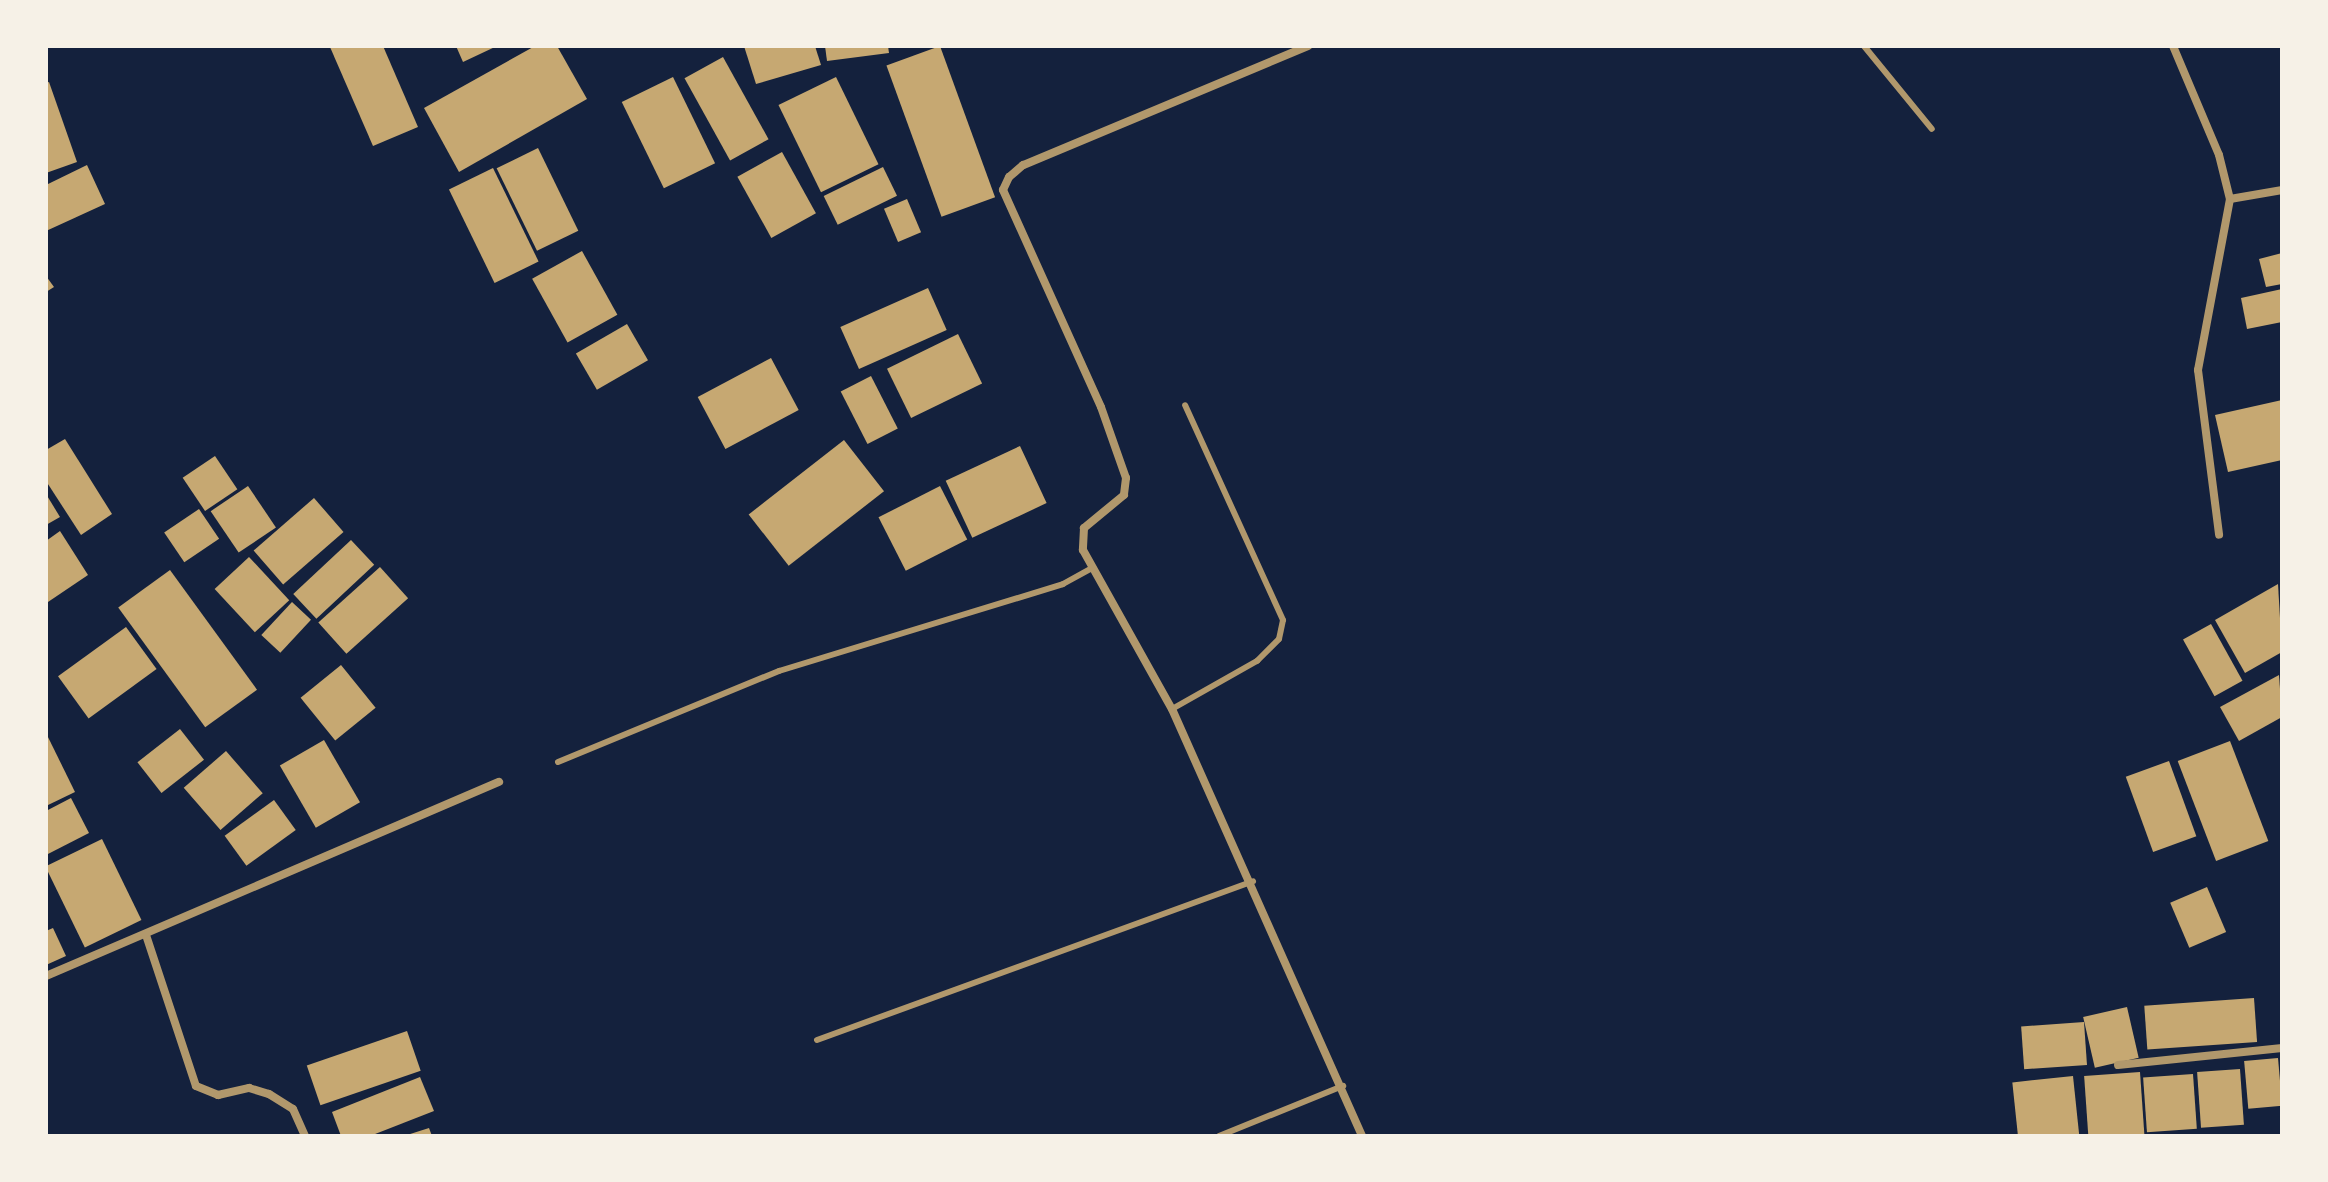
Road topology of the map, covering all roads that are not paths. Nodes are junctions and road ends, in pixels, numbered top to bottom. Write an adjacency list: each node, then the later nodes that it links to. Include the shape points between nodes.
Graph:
1 (1308, 46): 9 (street, via 1023,165 1003,190 1101,407 1126,478 1124,495 1084,528 1083,550)
2 (1864, 46): 4 (lane)
3 (2173, 46): 6 (street, via 2219,155)
4 (1932, 129)
5 (2282, 190): 6 (street)
6 (2230, 199): 8 (street, via 2198,370)
7 (1185, 405): 10 (lane, via 1283,620 1279,639 1257,661)
8 (2219, 535)
9 (1092, 568): 10 (street); 11 (lane, via 1063,584 779,671)
10 (1172, 709): 13 (street)
11 (558, 762)
12 (499, 782): 14 (street)
13 (1253, 881): 16 (lane); 19 (street)
14 (146, 935): 15 (street); 20 (street, via 196,1086 218,1095 249,1088 269,1094 293,1109)
15 (46, 976)
16 (817, 1040)
17 (2282, 1048): 18 (street)
18 (2118, 1065)
19 (1343, 1086): 21 (lane); 22 (street)
20 (305, 1136)
21 (1219, 1136)
22 (1362, 1136)

